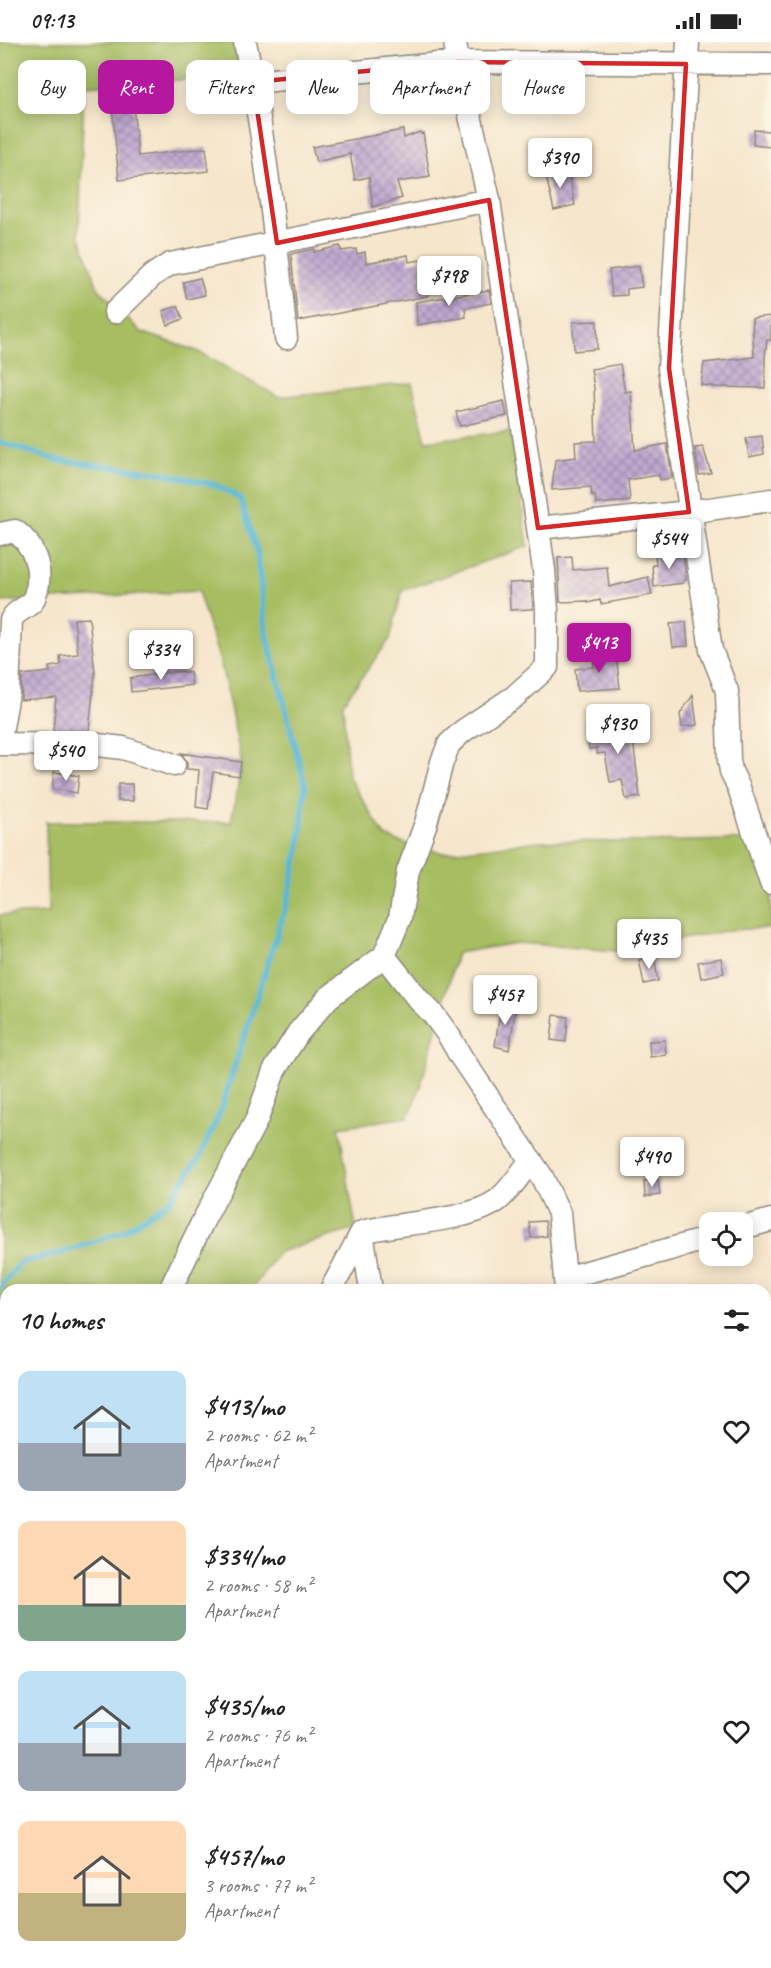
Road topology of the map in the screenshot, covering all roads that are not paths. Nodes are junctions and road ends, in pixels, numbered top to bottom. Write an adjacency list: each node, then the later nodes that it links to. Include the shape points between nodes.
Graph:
1 (245, 42): 4 (street)
2 (456, 52): 3 (street); 6 (street); 8 (street)
3 (687, 53): 5 (street); 13 (street, via 669,368)
4 (249, 60)
5 (771, 64)
6 (274, 79)
7 (258, 114): 9 (street)
8 (489, 200): 9 (street); 14 (street)
9 (277, 243): 10 (street, via 170,264); 11 (street)
10 (115, 312)
11 (286, 338)
12 (771, 500): 13 (street)
13 (689, 512): 14 (street); 19 (street, via 711,650 727,691 731,771)
14 (538, 528): 20 (street, via 546,600 547,668 449,744 408,871 400,918)
15 (0, 534): 16 (street, via 15,531 23,537 39,568 33,600 11,620 8,693)
16 (0, 739)
17 (0, 744): 18 (street, via 123,748)
18 (174, 765)
19 (771, 883)
20 (384, 956): 21 (street, via 449,1036); 26 (street, via 328,998 298,1033 274,1071 257,1119)
21 (531, 1160): 24 (street, via 498,1200 477,1212); 29 (street, via 559,1213)
22 (771, 1220): 23 (street)
23 (753, 1225)
24 (362, 1232): 27 (street); 28 (street)
25 (699, 1241): 29 (street)
26 (173, 1284)
27 (334, 1284)
28 (370, 1284)
29 (565, 1284)

